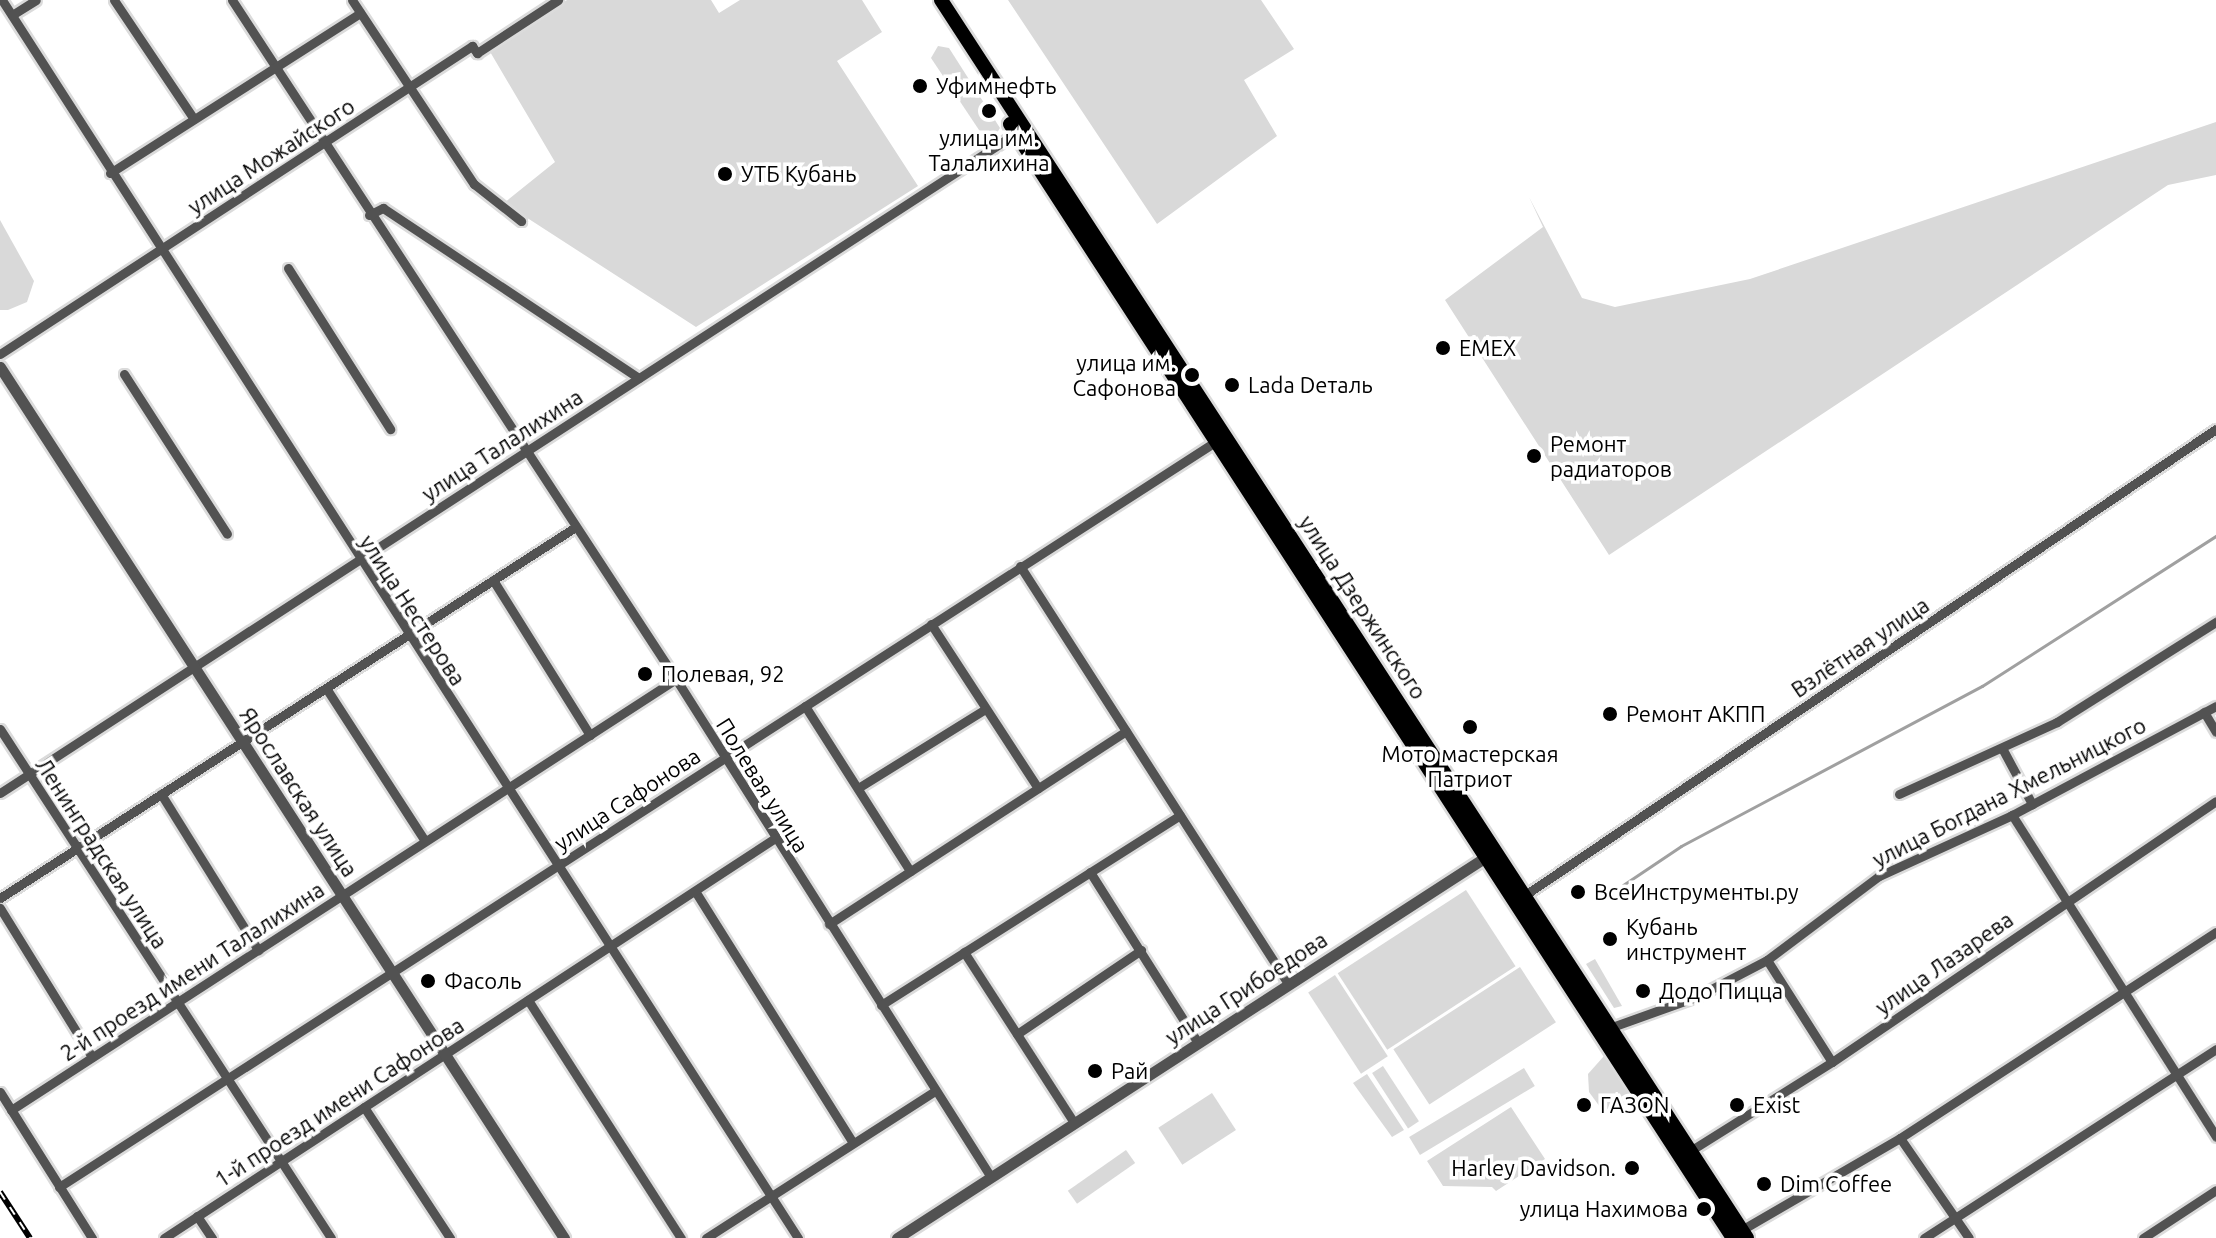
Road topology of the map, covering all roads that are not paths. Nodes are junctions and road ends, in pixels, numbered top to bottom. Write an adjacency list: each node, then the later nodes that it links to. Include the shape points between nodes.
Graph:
1 (2, 0): 10 (street, улица Нестерова)
2 (36, 0): 10 (street)
3 (114, 0): 13 (street)
4 (232, 0): 11 (street, Полевая улица)
5 (352, 0): 9 (street)
6 (558, 0): 12 (street, улица Можайского, via 477,53 472,46)
7 (930, 0): 14 (main road, улица Дзержинского)
8 (941, 0): 14 (main road, улица Дзержинского)
9 (360, 13): 11 (street); 12 (street)
10 (12, 15): 16 (street, улица Нестерова)
11 (275, 68): 13 (street); 15 (street, Полевая улица)
12 (409, 88): 15 (street, улица Можайского); 18 (street, via 474,184)
13 (194, 119): 16 (street)
14 (1020, 131): 24 (street, улица Талалихина); 27 (main road, улица Дзержинского); 65 (main road, улица Дзержинского)
15 (323, 145): 17 (street, Полевая улица); 19 (street, улица Можайского)
16 (110, 173): 19 (street, улица Нестерова)
17 (369, 215): 24 (street, via 383,208); 28 (street, Полевая улица)
18 (521, 221)
19 (160, 248): 21 (street, улица Можайского); 31 (street, улица Нестерова)
20 (288, 268): 25 (street)
21 (0, 354)
22 (0, 367): 37 (street, Ярославская улица)
23 (124, 374): 30 (street)
24 (639, 378): 28 (street, улица Талалихина)
25 (390, 429)
26 (2216, 429): 70 (street, Взлётная улица)
27 (1215, 442): 32 (street, улица Сафонова); 65 (main road, улица Дзержинского)
28 (526, 451): 29 (street, Полевая улица); 31 (street, улица Талалихина)
29 (574, 528): 33 (street); 38 (street, Полевая улица)
30 (227, 534)
31 (359, 560): 36 (street, улица Нестерова); 37 (street, улица Талалихина)
32 (1020, 566): 35 (street, улица Сафонова); 45 (street)
33 (493, 580): 36 (street); 47 (street)
34 (2216, 622): 49 (street, via 2057,722)
35 (931, 624): 40 (street, улица Сафонова); 42 (street)
36 (409, 635): 39 (street); 52 (street, улица Нестерова)
37 (195, 666): 48 (street, Ярославская улица); 51 (street, улица Талалихина)
38 (676, 679): 47 (street, 2-й проезд имени Талалихина); 50 (street, Полевая улица)
39 (326, 688): 48 (street); 63 (street)
40 (805, 706): 50 (street, улица Сафонова); 53 (street)
41 (2216, 706): 43 (street, улица Богдана Хмельницкого)
42 (984, 710): 53 (street); 54 (street)
43 (2204, 712): 46 (street); 59 (street, улица Богдана Хмельницкого)
44 (0, 729): 51 (street, Ленинградская улица)
45 (1126, 731): 54 (street); 60 (street)
46 (2216, 732)
47 (590, 735): 52 (street, 2-й проезд имени Талалихина)
48 (243, 741): 56 (street); 71 (street, Ярославская улица)
49 (2002, 748): 57 (street); 59 (street)
50 (725, 757): 62 (street, Полевая улица); 66 (street, улица Сафонова)
51 (29, 773): 55 (street, улица Талалихина); 64 (street, Ленинградская улица)
52 (508, 788): 63 (street, 2-й проезд имени Талалихина); 66 (street, улица Нестерова)
53 (858, 788): 67 (street)
54 (1038, 788): 67 (street)
55 (0, 793)
56 (161, 794): 64 (street); 78 (street)
57 (1899, 794)
58 (2216, 801): 73 (street, улица Лазарева)
59 (2032, 804): 61 (street, улица Богдана Хмельницкого)
60 (1180, 815): 68 (street); 83 (street)
61 (2012, 815): 73 (street); 81 (street, улица Богдана Хмельницкого, via 1879,876)
62 (775, 838): 69 (street, 1-й проезд имени Сафонова); 75 (street, Полевая улица)
63 (425, 841): 71 (street, 2-й проезд имени Талалихина)
64 (77, 848): 72 (street); 86 (street, Ленинградская улица)
65 (1491, 853): 70 (main road, улица Дзержинского); 83 (street, улица Грибоедова); 113 (main road, улица Дзержинского)
66 (559, 864): 77 (street, улица Нестерова); 82 (street, улица Сафонова)
67 (910, 871): 75 (street)
68 (1090, 872): 79 (street); 80 (street)
69 (695, 891): 77 (street, 1-й проезд имени Сафонова); 104 (street)
70 (1525, 895): 88 (main road, улица Дзержинского)
71 (342, 896): 78 (street, 2-й проезд имени Талалихина); 82 (street, Ярославская улица)
72 (0, 898)
73 (2067, 900): 84 (street); 94 (street, улица Лазарева)
74 (0, 908): 93 (street)
75 (829, 924): 87 (street, Полевая улица)
76 (2216, 932): 84 (street)
77 (611, 946): 85 (street, 1-й проезд имени Сафонова); 110 (street, улица Нестерова)
78 (258, 950): 86 (street, 2-й проезд имени Талалихина)
79 (1141, 950): 89 (street); 90 (street)
80 (964, 952): 87 (street); 89 (street)
81 (1767, 960): 88 (street, улица Богдана Хмельницкого, via 1696,997); 94 (street)
82 (391, 973): 92 (street, Ярославская улица); 96 (street, улица Сафонова)
83 (1288, 984): 90 (street, улица Грибоедова)
84 (2122, 992): 95 (street); 103 (street)
85 (528, 1000): 92 (street, 1-й проезд имени Сафонова); 120 (street)
86 (176, 1003): 93 (street, 2-й проезд имени Талалихина); 96 (street, Ленинградская улица)
87 (881, 1005): 97 (street, Полевая улица)
88 (1612, 1027): 105 (main road, улица Дзержинского)
89 (1017, 1034): 101 (street)
90 (1198, 1043): 101 (street, улица Грибоедова)
91 (2216, 1049): 95 (street)
92 (444, 1055): 99 (street, 1-й проезд имени Сафонова); 119 (street, Ярославская улица)
93 (92, 1057): 100 (street, 2-й проезд имени Талалихина)
94 (1832, 1062): 105 (street, улица Лазарева)
95 (2177, 1075): 102 (street); 112 (street)
96 (225, 1080): 106 (street, Ленинградская улица); 108 (street, улица Сафонова)
97 (935, 1091): 104 (street); 107 (street, Полевая улица)
98 (0, 1092): 100 (street)
99 (364, 1107): 106 (street, 1-й проезд имени Сафонова); 118 (street)
100 (11, 1110): 108 (street)
101 (1074, 1123): 107 (street, улица Грибоедова)
102 (2216, 1137)
103 (1900, 1138): 112 (street); 113 (street)
104 (853, 1143): 110 (street)
105 (1690, 1151): 113 (main road, улица Дзержинского)
106 (281, 1161): 111 (street, 1-й проезд имени Сафонова); 117 (street, Ленинградская улица)
107 (991, 1177): 123 (street, улица Грибоедова)
108 (59, 1187): 114 (street)
109 (2216, 1190): 126 (street)
110 (773, 1195): 121 (street); 122 (street, улица Нестерова)
111 (197, 1216): 115 (street, 1-й проезд имени Сафонова); 116 (street)
112 (1955, 1218): 124 (street); 125 (street)
113 (1738, 1235)
114 (92, 1238)
115 (164, 1238)
116 (212, 1238)
117 (331, 1238)
118 (450, 1238)
119 (564, 1238)
120 (681, 1238)
121 (706, 1238)
122 (798, 1238)
123 (897, 1238)
124 (1924, 1238)
125 (1969, 1238)
126 (2143, 1238)

